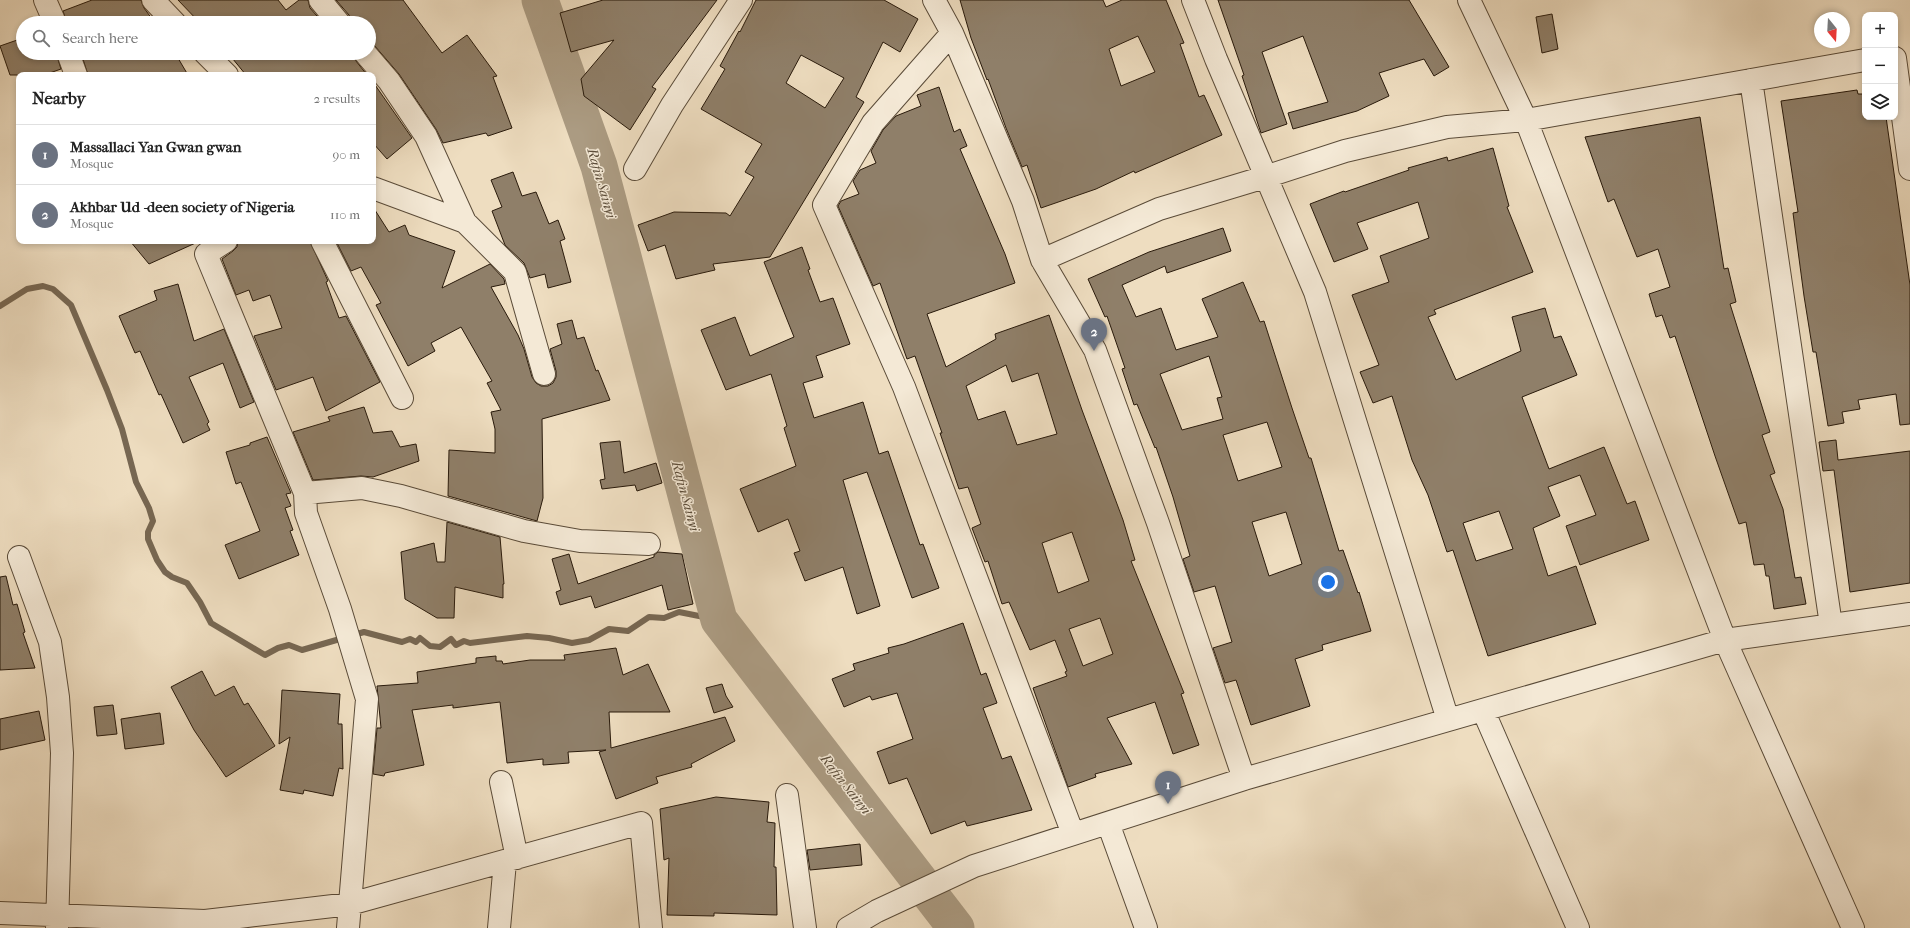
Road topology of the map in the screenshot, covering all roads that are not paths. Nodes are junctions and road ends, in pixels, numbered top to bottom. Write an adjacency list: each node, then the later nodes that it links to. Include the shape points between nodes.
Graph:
1 (45, 0): 8 (street)
2 (153, 0): 9 (street)
3 (320, 0): 10 (street)
4 (741, 0): 23 (street, via 672,105)
5 (934, 0): 11 (street)
6 (1193, 0): 25 (street)
7 (1469, 0): 22 (street)
8 (52, 16)
9 (168, 16)
10 (334, 16)
11 (952, 33): 30 (street, via 1023,201); 45 (street, via 873,123 824,206 904,388)
12 (1910, 52): 13 (street)
13 (1898, 54)
14 (71, 60): 18 (street)
15 (212, 60): 19 (street)
16 (371, 60): 27 (street, via 389,81 426,136)
17 (1862, 61): 20 (street)
18 (75, 72)
19 (224, 72)
20 (1751, 80): 22 (street); 37 (street)
21 (1898, 80): 24 (street)
22 (1526, 120): 25 (street, via 1447,128 1345,151); 38 (street)
23 (634, 169)
24 (1910, 169)
25 (1265, 177): 30 (street, via 1159,209); 40 (street, via 1315,292)
26 (376, 189): 27 (street)
27 (465, 222): 31 (street, via 515,272)
28 (221, 244): 33 (street, via 206,254)
29 (324, 244): 32 (street)
30 (1042, 260): 41 (street, via 1095,350 1158,523)
31 (544, 374)
32 (402, 398)
33 (305, 493): 34 (street, via 362,488 401,496 524,531 580,541); 47 (street, via 306,512 359,666 367,699)
34 (649, 544)
35 (19, 557): 49 (street, via 50,642 58,697 62,752)
36 (1910, 614): 37 (street)
37 (1831, 625): 38 (street)
38 (1725, 640): 39 (street); 58 (street)
39 (1483, 710): 40 (street); 57 (street)
40 (1448, 720): 41 (street)
41 (1244, 779): 44 (street)
42 (501, 782): 46 (street)
43 (787, 795): 54 (street)
44 (1108, 823): 45 (street); 56 (street)
45 (1073, 834): 55 (street, via 974,866 877,911)
46 (511, 860): 47 (street); 52 (street); 53 (street, via 641,824)
47 (350, 904): 50 (street); 51 (street)
48 (0, 912): 49 (street)
49 (58, 921): 50 (street)
50 (205, 924)
51 (348, 928)
52 (499, 928)
53 (651, 928)
54 (805, 928)
55 (848, 928)
56 (1146, 928)
57 (1578, 928)
58 (1853, 928)

